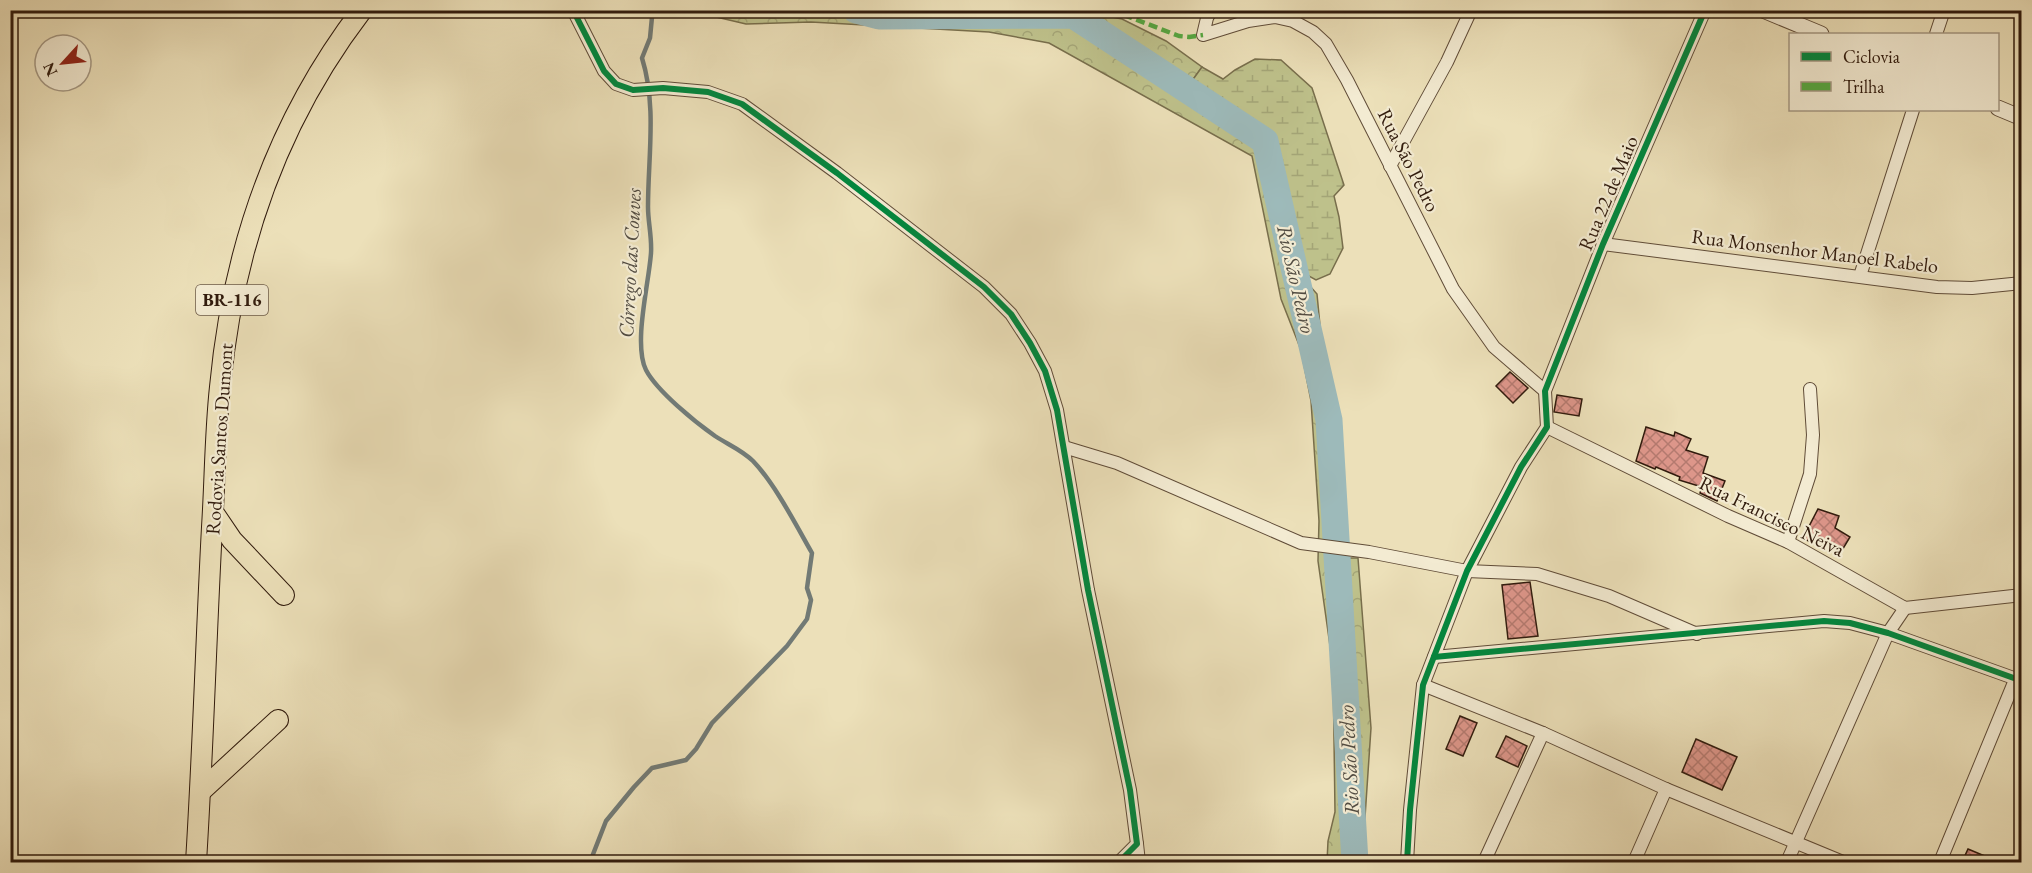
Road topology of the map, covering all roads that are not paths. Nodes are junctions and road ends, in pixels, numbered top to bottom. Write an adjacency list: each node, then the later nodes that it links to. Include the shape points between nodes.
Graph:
1 (362, 10): 23 (highway, Rodovia Santos Dumont / BR-116, via 306,95 272,163 247,236 233,295 219,389)
2 (573, 10): 22 (street, via 604,71 616,84 633,90 663,87 708,92 742,104 984,287 1011,314 1045,371)
3 (1211, 10): 9 (street, Rua São Pedro, via 1203,35 1248,21 1275,17)
4 (1282, 10): 9 (street)
5 (1471, 10): 15 (street)
6 (1705, 10): 16 (street, Rua 22 de Maio)
7 (1763, 10): 10 (street)
8 (1944, 10): 11 (street)
9 (1293, 21): 15 (street, Rua São Pedro, via 1326,44)
10 (1819, 33)
11 (1936, 33)
12 (1999, 108): 14 (street)
13 (1913, 111): 17 (street)
14 (2022, 118)
15 (1390, 166): 20 (street, Rua São Pedro, via 1453,290 1494,347)
16 (1603, 244): 17 (street, Rua Monsenhor Manoel Rabelo); 20 (street, Rua 22 de Maio)
17 (1860, 276): 18 (street, Rua Monsenhor Manoel Rabelo, via 1936,287)
18 (2022, 283)
19 (1810, 389): 24 (street, via 1810,474)
20 (1545, 391): 21 (street)
21 (1547, 428): 24 (street, Rua Francisco Neiva); 25 (street, via 1521,467)
22 (1064, 447): 25 (street, via 1117,463 1301,543); 39 (street, via 1088,590 1131,789)
23 (213, 512): 26 (highway, via 232,540); 37 (highway, Rodovia Santos Dumont / BR-116)
24 (1788, 542): 28 (street, Rua Francisco Neiva)
25 (1467, 571): 30 (street, via 1537,574 1609,596); 31 (street)
26 (284, 594)
27 (2022, 595): 28 (street)
28 (1905, 608): 29 (street)
29 (1888, 633): 30 (street, via 1824,621); 32 (street); 38 (street)
30 (1697, 634): 31 (street)
31 (1434, 657): 33 (street)
32 (2018, 680): 48 (street)
33 (1424, 685): 35 (street); 43 (street)
34 (278, 720): 37 (highway)
35 (1543, 733): 36 (street); 44 (street)
36 (1666, 789): 38 (street); 45 (street)
37 (200, 792): 40 (highway, Rodovia Santos Dumont / BR-116)
38 (1796, 841): 46 (street); 47 (street)
39 (1137, 844): 41 (street); 42 (street)
40 (196, 862)
41 (1119, 862)
42 (1140, 862)
43 (1407, 862)
44 (1484, 862)
45 (1634, 862)
46 (1787, 862)
47 (1843, 862)
48 (1940, 862)

